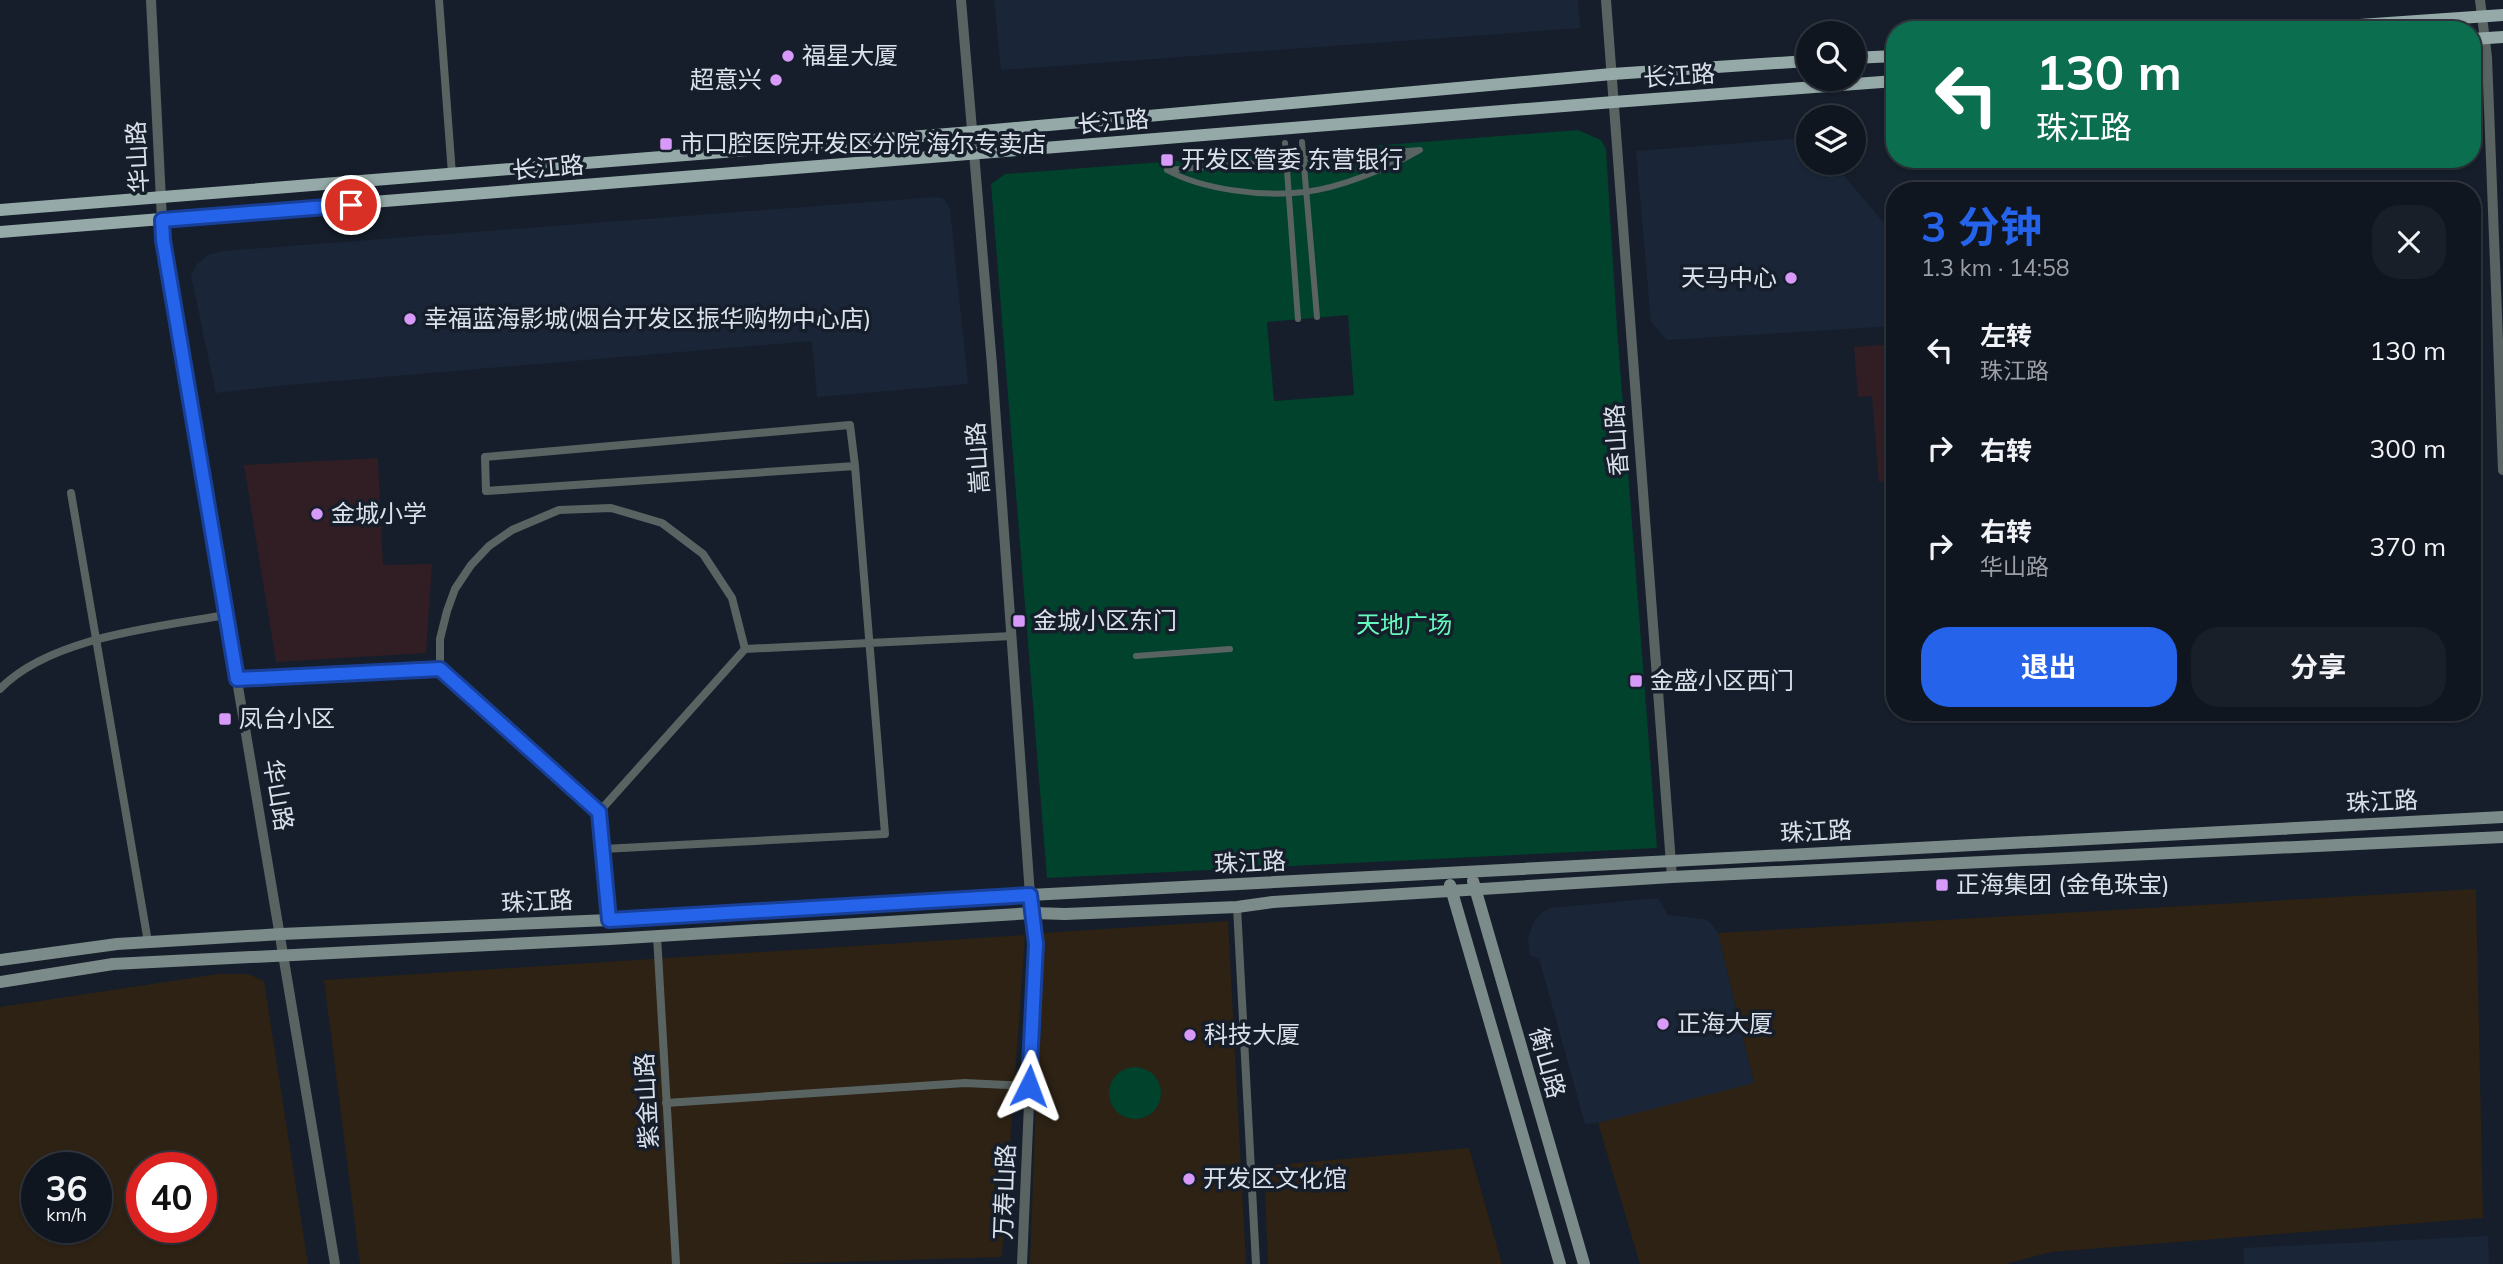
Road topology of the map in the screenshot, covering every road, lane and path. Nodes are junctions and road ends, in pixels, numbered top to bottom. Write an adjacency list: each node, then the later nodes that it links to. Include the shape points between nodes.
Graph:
1 (151, 0): 26 (street, 华山路)
2 (439, 0): 23 (street)
3 (961, 0): 19 (street, 嵩山路)
4 (1606, 0): 15 (street, 香山路)
5 (2480, 0): 7 (street)
6 (2503, 15): 7 (main road)
7 (2482, 17): 8 (main road); 9 (street)
8 (2422, 21)
9 (2481, 24)
10 (2503, 37): 11 (main road)
11 (2481, 39)
12 (1886, 56): 13 (main road)
13 (1866, 57)
14 (1796, 62): 15 (main road, 长江路)
15 (1612, 74): 18 (street, 香山路); 19 (main road, 长江路)
16 (2481, 75): 33 (street)
17 (1886, 83): 18 (main road, 长江路)
18 (1614, 102): 22 (main road, 长江路); 49 (street, 香山路)
19 (972, 132): 22 (street, 嵩山路); 23 (main road, 长江路)
20 (1302, 142): 24 (street)
21 (1285, 143): 25 (street)
22 (974, 155): 28 (main road, 长江路); 36 (street, 嵩山路)
23 (452, 174): 26 (main road, 长江路)
24 (1307, 192): 25 (street); 25 (street, via 1395,164 1420,150 1167,170 1234,191); 30 (street)
25 (1289, 193): 31 (street)
26 (162, 197): 27 (main road, 长江路); 28 (street, 华山路)
27 (0, 210)
28 (162, 220): 29 (main road, 长江路); 35 (street, 华山路)
29 (0, 232)
30 (1317, 317)
31 (1298, 319)
32 (855, 466): 32 (street, via 486,491 485,457 850,425); 38 (street)
33 (2503, 470)
34 (71, 494): 37 (street)
35 (226, 615): 37 (street); 43 (street, 华山路)
36 (1012, 636): 38 (street); 55 (street, 嵩山路)
37 (96, 639): 44 (street, via 27,666); 61 (street)
38 (871, 644): 39 (street); 48 (street, via 885,834)
39 (745, 649): 42 (street, via 732,598 704,554 662,523 611,508 559,510 512,530 471,565 447,611 440,639); 45 (street)
40 (1230, 649): 41 (street)
41 (1136, 656)
42 (440, 669): 43 (street); 45 (street)
43 (237, 679): 59 (street, 华山路)
44 (0, 689)
45 (599, 812): 48 (street)
46 (2503, 817): 49 (main road, 珠江路)
47 (2503, 837): 52 (main road)
48 (603, 849): 58 (street)
49 (1671, 861): 50 (main road, 珠江路); 52 (street, 香山路)
50 (1470, 873): 51 (main road, 珠江路); 53 (main road, 衡山路)
51 (1448, 874): 54 (main road, 衡山路); 55 (main road, 珠江路)
52 (1672, 877): 53 (main road)
53 (1475, 889): 54 (main road); 72 (main road, 衡山路)
54 (1451, 892): 56 (main road); 71 (main road, 衡山路)
55 (1030, 895): 57 (street, 嵩山路); 58 (main road, 珠江路)
56 (1237, 907): 57 (main road); 70 (street)
57 (1033, 912): 60 (main road); 65 (street, 万寿山路, via 1036,944)
58 (609, 920): 59 (main road, 珠江路)
59 (281, 934): 61 (main road, 珠江路); 62 (street, 华山路)
60 (657, 936): 62 (main road); 66 (street, 紫金山路)
61 (148, 942): 63 (main road, 珠江路)
62 (284, 956): 64 (main road, via 114,964); 67 (street, 华山路)
63 (0, 960)
64 (0, 982)
65 (1029, 1086): 66 (street, via 965,1083); 69 (street, 万寿山路)
66 (667, 1103): 68 (street, 紫金山路)
67 (335, 1264)
68 (676, 1264)
69 (1022, 1264)
70 (1256, 1264)
71 (1560, 1264)
72 (1584, 1264)

